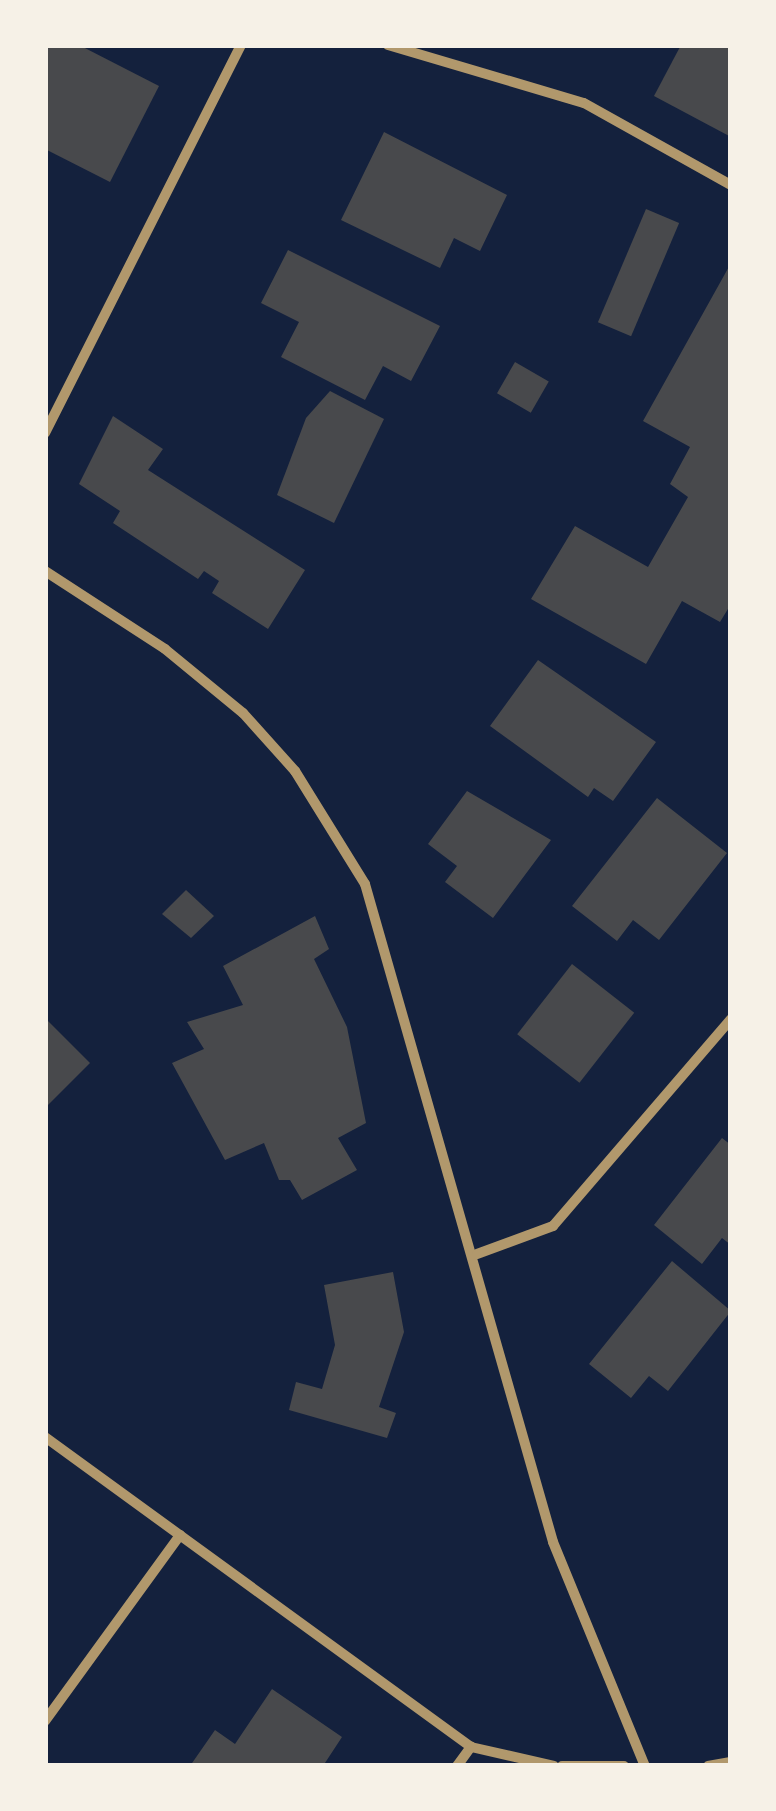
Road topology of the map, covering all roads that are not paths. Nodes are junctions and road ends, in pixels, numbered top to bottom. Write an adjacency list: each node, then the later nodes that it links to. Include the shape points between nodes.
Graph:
1 (241, 45): 4 (street)
2 (388, 45): 3 (street, via 584,103)
3 (731, 185)
4 (45, 433)
5 (45, 571): 7 (street, via 165,649 243,714 337,830 366,884)
6 (731, 1019): 7 (street, via 553,1226)
7 (478, 1254): 17 (street, via 553,1542)
8 (45, 1437): 9 (street)
9 (180, 1535): 10 (street); 11 (street)
10 (45, 1722)
11 (470, 1747): 13 (street); 14 (street)
12 (731, 1762): 18 (street)
13 (457, 1766)
14 (554, 1766)
15 (562, 1766): 16 (street)
16 (624, 1766)
17 (645, 1766)
18 (708, 1766)

